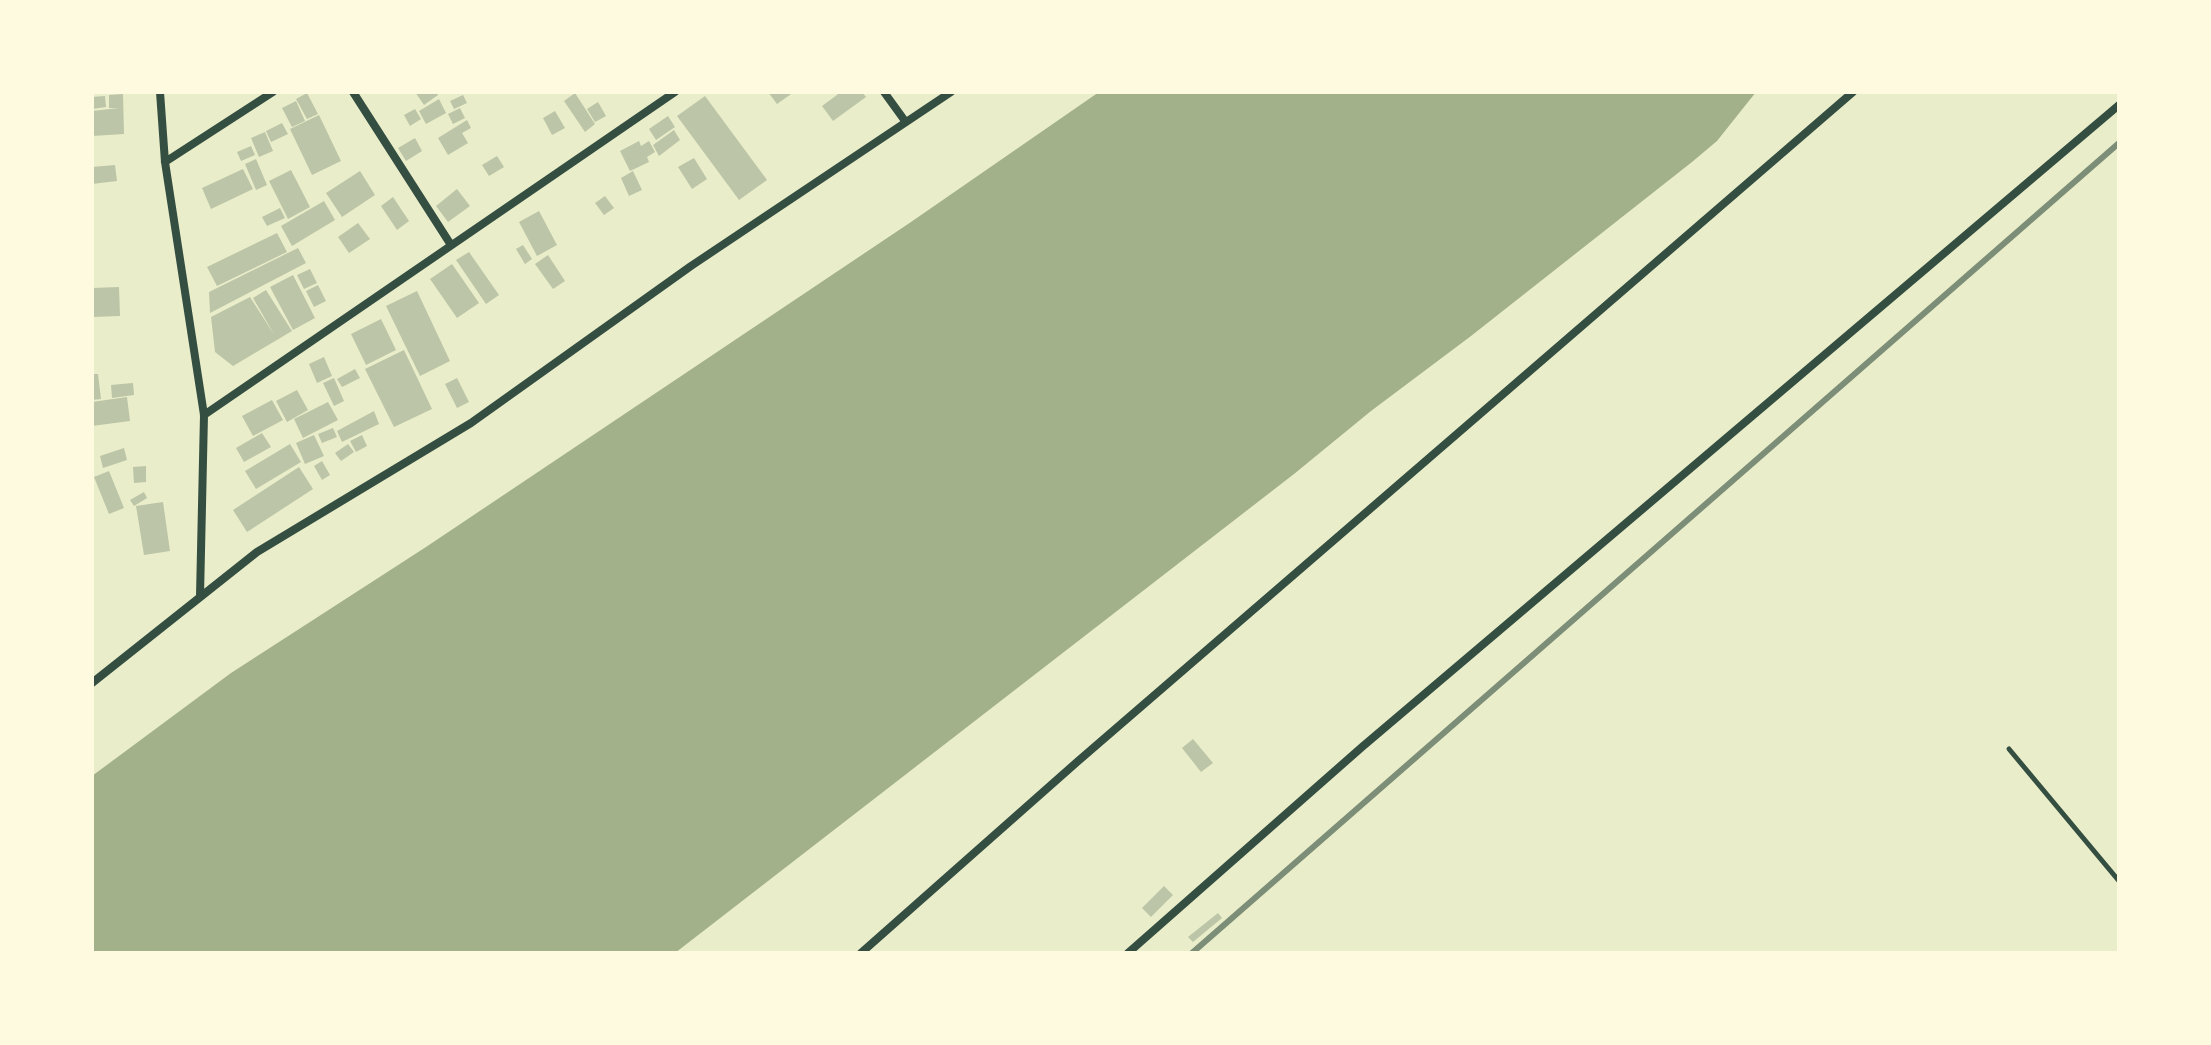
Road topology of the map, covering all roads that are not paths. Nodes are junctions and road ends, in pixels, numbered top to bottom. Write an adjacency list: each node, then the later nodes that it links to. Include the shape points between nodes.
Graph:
1 (160, 92): 10 (street)
2 (273, 92): 10 (street)
3 (353, 92): 11 (street)
4 (675, 92): 11 (street)
5 (884, 92): 9 (street)
6 (951, 92): 9 (street)
7 (1853, 92): 17 (street)
8 (2119, 105): 18 (street, via 1362,747)
9 (905, 121): 13 (street, via 471,423 257,552)
10 (165, 162): 12 (street)
11 (451, 245): 12 (street)
12 (204, 415): 13 (street)
13 (200, 596): 14 (street)
14 (92, 683)
15 (2009, 749): 16 (lane)
16 (2119, 881)
17 (861, 953)
18 (1128, 953)

